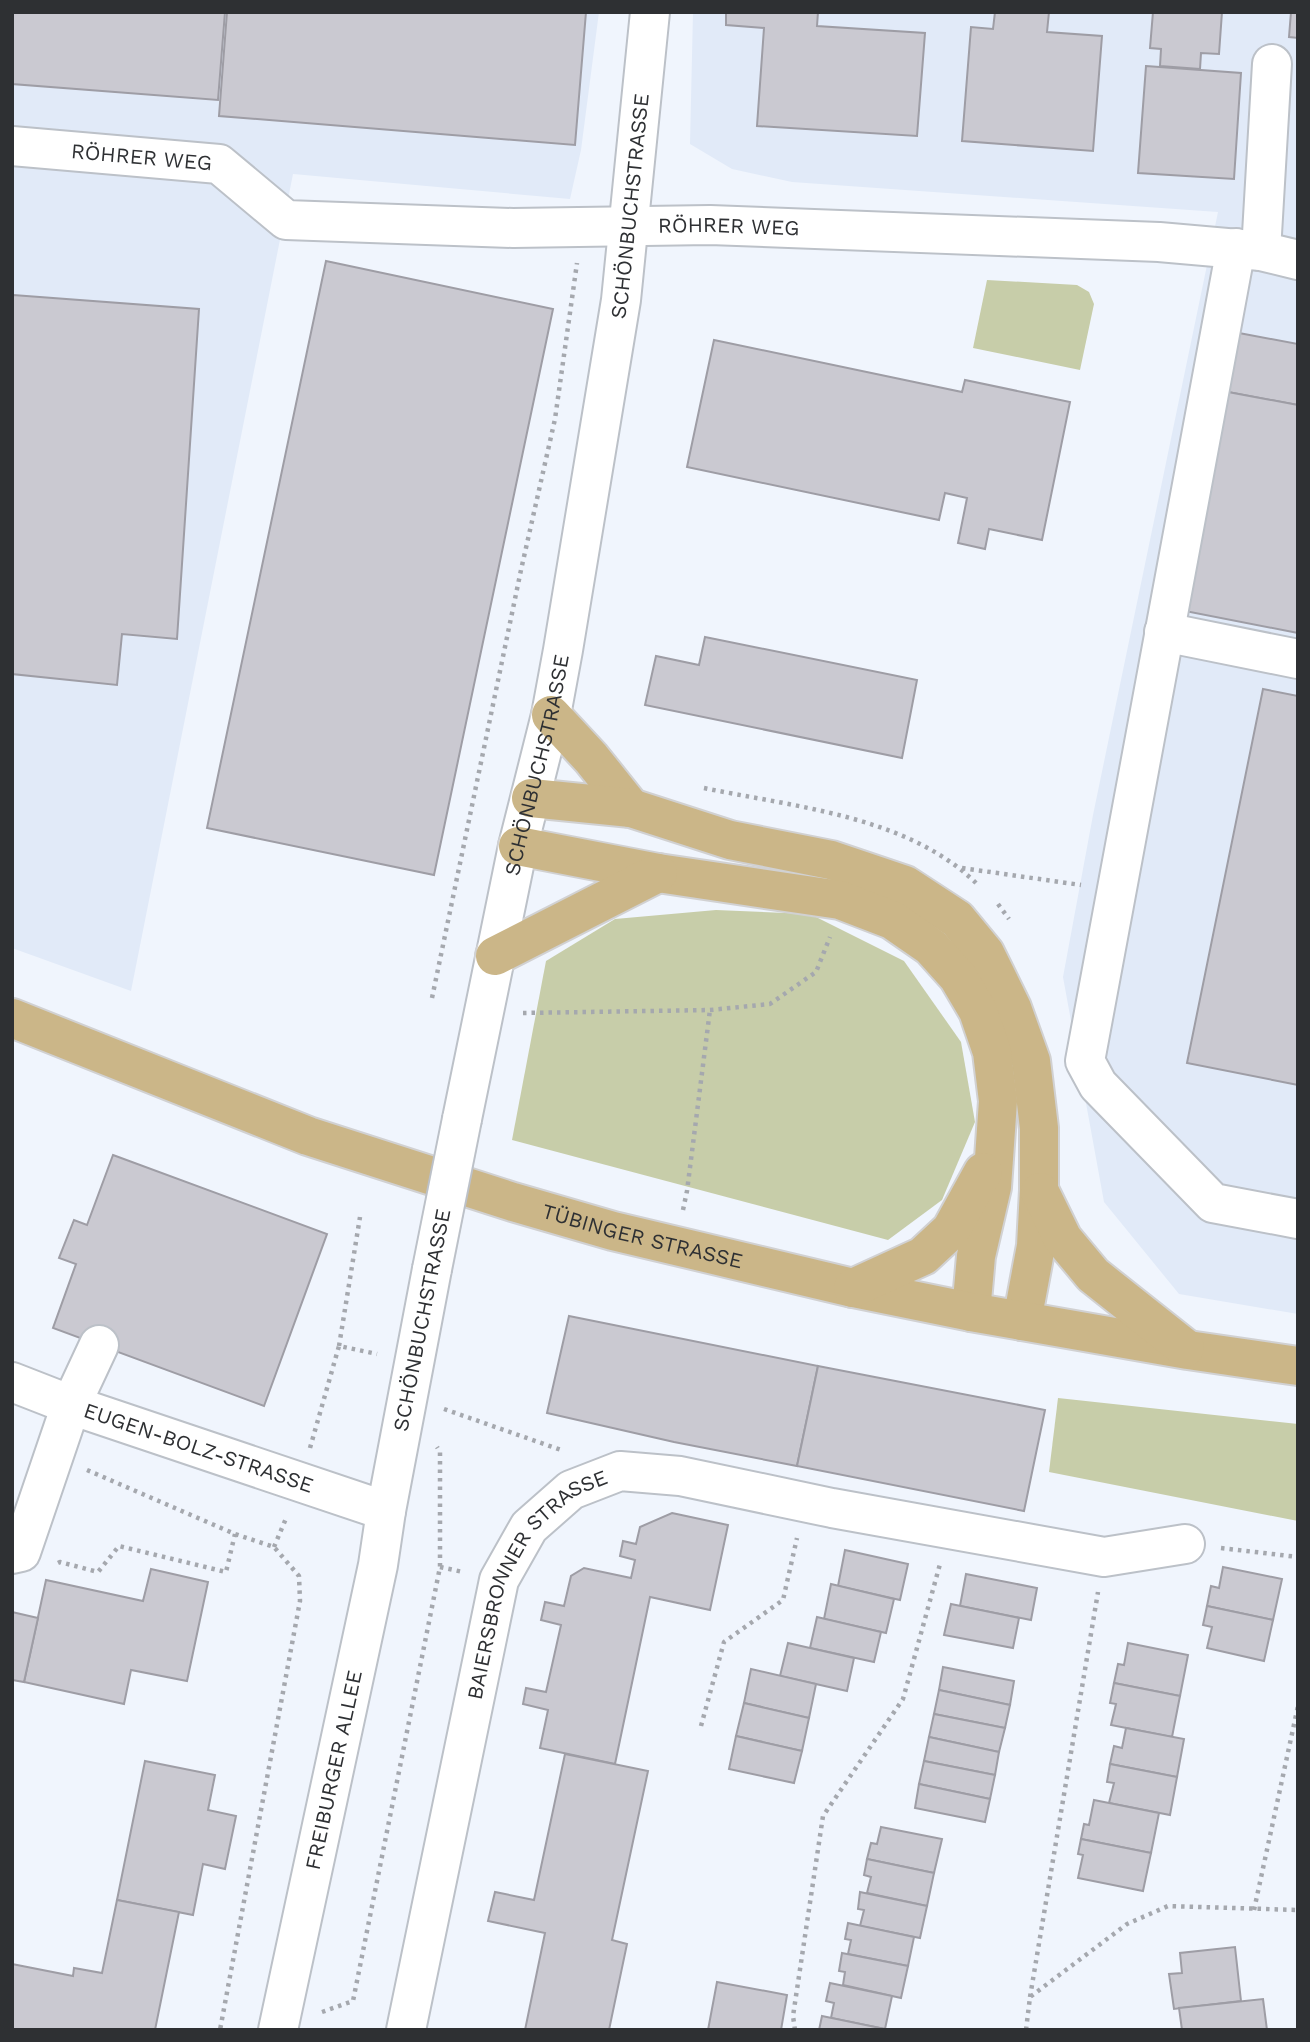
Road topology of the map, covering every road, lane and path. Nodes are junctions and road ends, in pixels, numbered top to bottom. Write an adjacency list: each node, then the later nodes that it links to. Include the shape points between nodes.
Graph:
1 (650, 12): 5 (street, SCHÖNBUCHSTRASSE)
2 (1272, 64): 6 (street)
3 (12, 146): 4 (street, RÖHRER WEG, via 219,164 286,219)
4 (582, 228): 5 (street, RÖHRER WEG); 21 (path, via 555,419)
5 (628, 228): 6 (street, RÖHRER WEG, via 710,225); 10 (street, SCHÖNBUCHSTRASSE, via 615,334)
6 (1249, 249): 7 (street, RÖHRER WEG); 8 (street)
7 (1298, 260)
8 (1164, 632): 9 (street); 18 (street)
9 (1298, 659)
10 (551, 715): 12 (street, SCHÖNBUCHSTRASSE); 13 (main road)
11 (698, 787): 14 (path)
12 (531, 798): 13 (main road); 15 (street, SCHÖNBUCHSTRASSE)
13 (631, 808): 26 (main road, via 730,840 831,860 905,886 957,919 985,953 1012,1007 1031,1061)
14 (858, 820)
15 (519, 846): 17 (main road); 20 (street, SCHÖNBUCHSTRASSE)
16 (961, 868): 18 (path)
17 (658, 873): 20 (main road); 25 (main road, via 840,900 892,920 930,947 958,977 978,1011 992,1052 998,1101)
18 (1117, 890): 28 (street, via 1085,1060 1098,1085 1213,1203)
19 (830, 936): 22 (path, via 816,972 770,1004)
20 (495, 956): 23 (street, SCHÖNBUCHSTRASSE)
21 (432, 998)
22 (710, 1010): 23 (path); 29 (path, via 687,1191)
23 (484, 1012): 38 (street, SCHÖNBUCHSTRASSE, bridge)
24 (12, 1018): 29 (main road, TÜBINGER STRASSE, via 308,1136 513,1202)
25 (994, 1151): 30 (main road, via 951,1230 923,1255); 31 (main road)
26 (1040, 1190): 32 (main road, via 1036,1246); 35 (main road, via 1063,1239 1093,1275)
27 (360, 1217): 34 (path)
28 (1298, 1219)
29 (674, 1246): 30 (main road, TÜBINGER STRASSE)
30 (853, 1288): 31 (main road, TÜBINGER STRASSE)
31 (971, 1312): 32 (main road, TÜBINGER STRASSE)
32 (1022, 1321): 35 (main road, TÜBINGER STRASSE)
33 (99, 1345): 39 (street)
34 (338, 1346): 38 (path, via 379,1354); 42 (path)
35 (1188, 1350): 36 (main road, TÜBINGER STRASSE)
36 (1298, 1366)
37 (12, 1382): 39 (street, EUGEN-BOLZ-STRASSE)
38 (407, 1396): 41 (path); 44 (street, SCHÖNBUCHSTRASSE); 58 (path, via 440,1452 440,1567 353,2001)
39 (71, 1405): 40 (street); 42 (street, EUGEN-BOLZ-STRASSE)
40 (54, 1455): 46 (path); 49 (street, via 21,1552)
41 (620, 1471): 43 (street, BAIERSBRONNER STRASSE, via 680,1476); 60 (street, BAIERSBRONNER STRASSE, via 571,1490 529,1527 499,1580)
42 (301, 1483): 44 (street, EUGEN-BOLZ-STRASSE); 48 (path)
43 (805, 1503): 45 (street, BAIERSBRONNER STRASSE); 54 (path, via 783,1600 724,1642)
44 (386, 1511): 58 (street, FREIBURGER ALLEE)
45 (948, 1529): 50 (street, BAIERSBRONNER STRASSE); 61 (path, via 903,1699 823,1816 793,2017)
46 (235, 1534): 48 (path); 52 (path, via 226,1572 120,1546 98,1572 60,1562)
47 (1185, 1544): 50 (street, BAIERSBRONNER STRASSE); 51 (path)
48 (274, 1547): 59 (path, via 299,1576 300,1601)
49 (12, 1554)
50 (1104, 1557): 57 (path)
51 (1298, 1557)
52 (49, 1570)
53 (1298, 1706): 55 (path)
54 (701, 1726)
55 (1254, 1910): 56 (path); 57 (path, via 1168,1906 1128,1924)
56 (1298, 1910)
57 (1030, 1997): 62 (path)
58 (282, 2029)
59 (220, 2030)
60 (407, 2030)
61 (795, 2030)
62 (1026, 2030)

